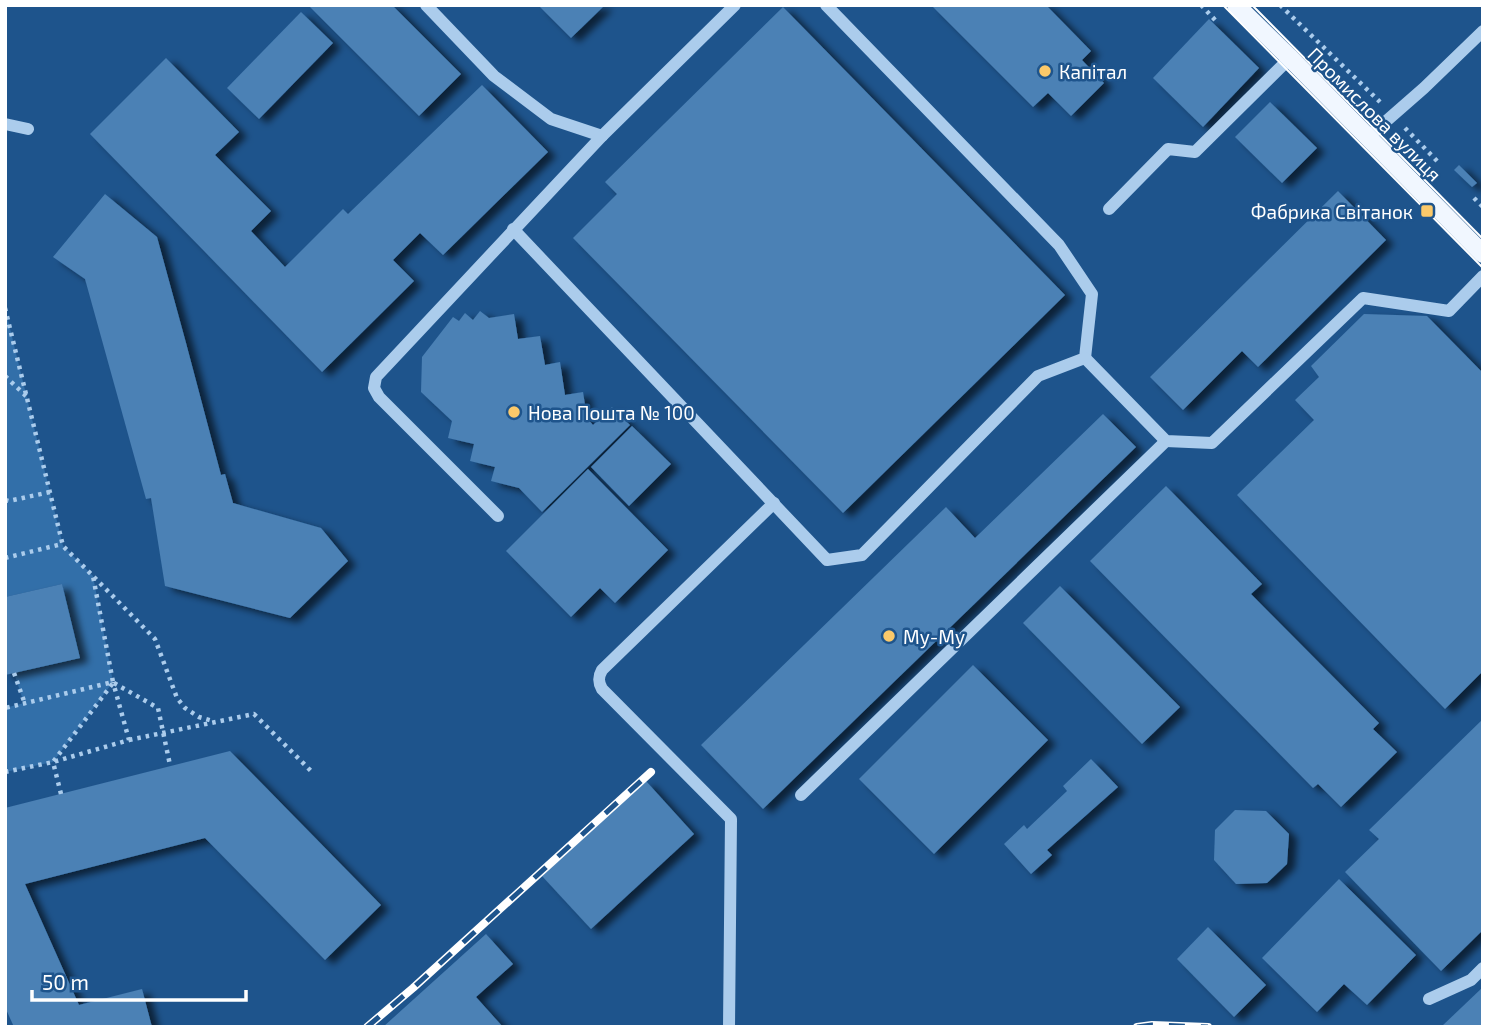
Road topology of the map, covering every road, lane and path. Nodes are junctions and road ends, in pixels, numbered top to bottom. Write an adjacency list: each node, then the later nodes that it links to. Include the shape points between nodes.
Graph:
1 (426, 5): 11 (street, via 494,76 551,119)
2 (735, 5): 11 (street)
3 (826, 5): 21 (street, via 1059,245 1092,294)
4 (1236, 5): 7 (main road, Промислова вулиця)
5 (1280, 5): 8 (path)
6 (1483, 31): 8 (street)
7 (1290, 58): 12 (main road, Промислова вулиця); 16 (street, via 1195,152 1168,149)
8 (1393, 115): 12 (street); 13 (path)
9 (5, 124): 10 (street)
10 (28, 130)
11 (602, 136): 17 (street)
12 (1368, 137): 18 (main road, Промислова вулиця)
13 (1439, 163)
14 (1474, 198): 15 (path)
15 (1483, 207)
16 (1109, 209)
17 (513, 229): 27 (street); 28 (street, via 376,377 374,388)
18 (1483, 254)
19 (1483, 276): 24 (street, via 1450,311 1363,298 1212,443)
20 (5, 309): 23 (path)
21 (1085, 358): 24 (street); 27 (street, via 1038,376 862,555 827,560)
22 (5, 376): 23 (path)
23 (27, 397): 25 (path)
24 (1166, 441): 44 (street)
25 (50, 492): 26 (path); 29 (path)
26 (5, 500)
27 (774, 503): 47 (street, via 599,676 602,689 731,819)
28 (498, 516)
29 (62, 544): 30 (path); 31 (path)
30 (5, 558)
31 (93, 576): 33 (path); 36 (path, via 155,639 185,708)
32 (14, 673): 34 (path)
33 (113, 682): 34 (path); 37 (path, via 158,708); 38 (path); 39 (path)
34 (25, 704): 35 (path)
35 (5, 708)
36 (216, 722): 37 (path); 42 (path, via 254,714)
37 (163, 732): 38 (path); 40 (path)
38 (129, 740): 39 (path)
39 (53, 762): 41 (path); 43 (path)
40 (170, 765)
41 (5, 772)
42 (312, 772)
43 (61, 794)
44 (801, 795)
45 (1483, 968): 46 (street, via 1471,980)
46 (1429, 999)
47 (729, 1027)

